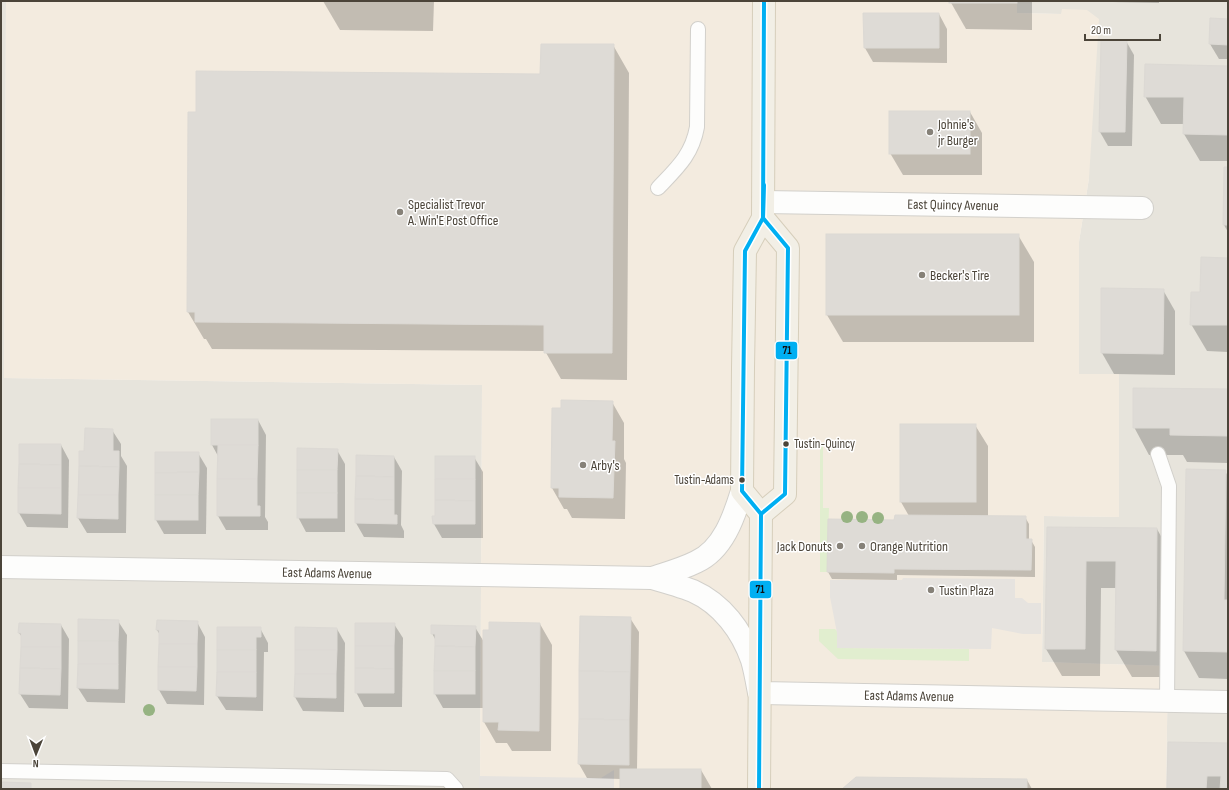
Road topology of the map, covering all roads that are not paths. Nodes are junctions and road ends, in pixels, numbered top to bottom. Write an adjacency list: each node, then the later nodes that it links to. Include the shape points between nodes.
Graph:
1 (764, 1): 5 (main road)
2 (698, 29): 3 (lane, via 695,139 685,159)
3 (658, 188)
4 (1142, 208): 5 (street, East Quincy Avenue)
5 (763, 210): 7 (main road, via 744,251); 8 (main road, via 788,248 785,494)
6 (1158, 454): 12 (lane, via 1169,486)
7 (742, 491): 8 (main road); 10 (street, East Adams Avenue, via 729,526 709,554 698,562)
8 (760, 514): 11 (main road)
9 (1, 567): 10 (street, East Adams Avenue)
10 (652, 578): 11 (street, East Adams Avenue, via 694,592 722,610 733,623 752,660)
11 (759, 693): 12 (street, East Adams Avenue); 16 (main road)
12 (1167, 700): 13 (street, East Adams Avenue)
13 (1228, 702)
14 (1, 771): 15 (lane, via 447,779)
15 (456, 789)
16 (759, 789)

